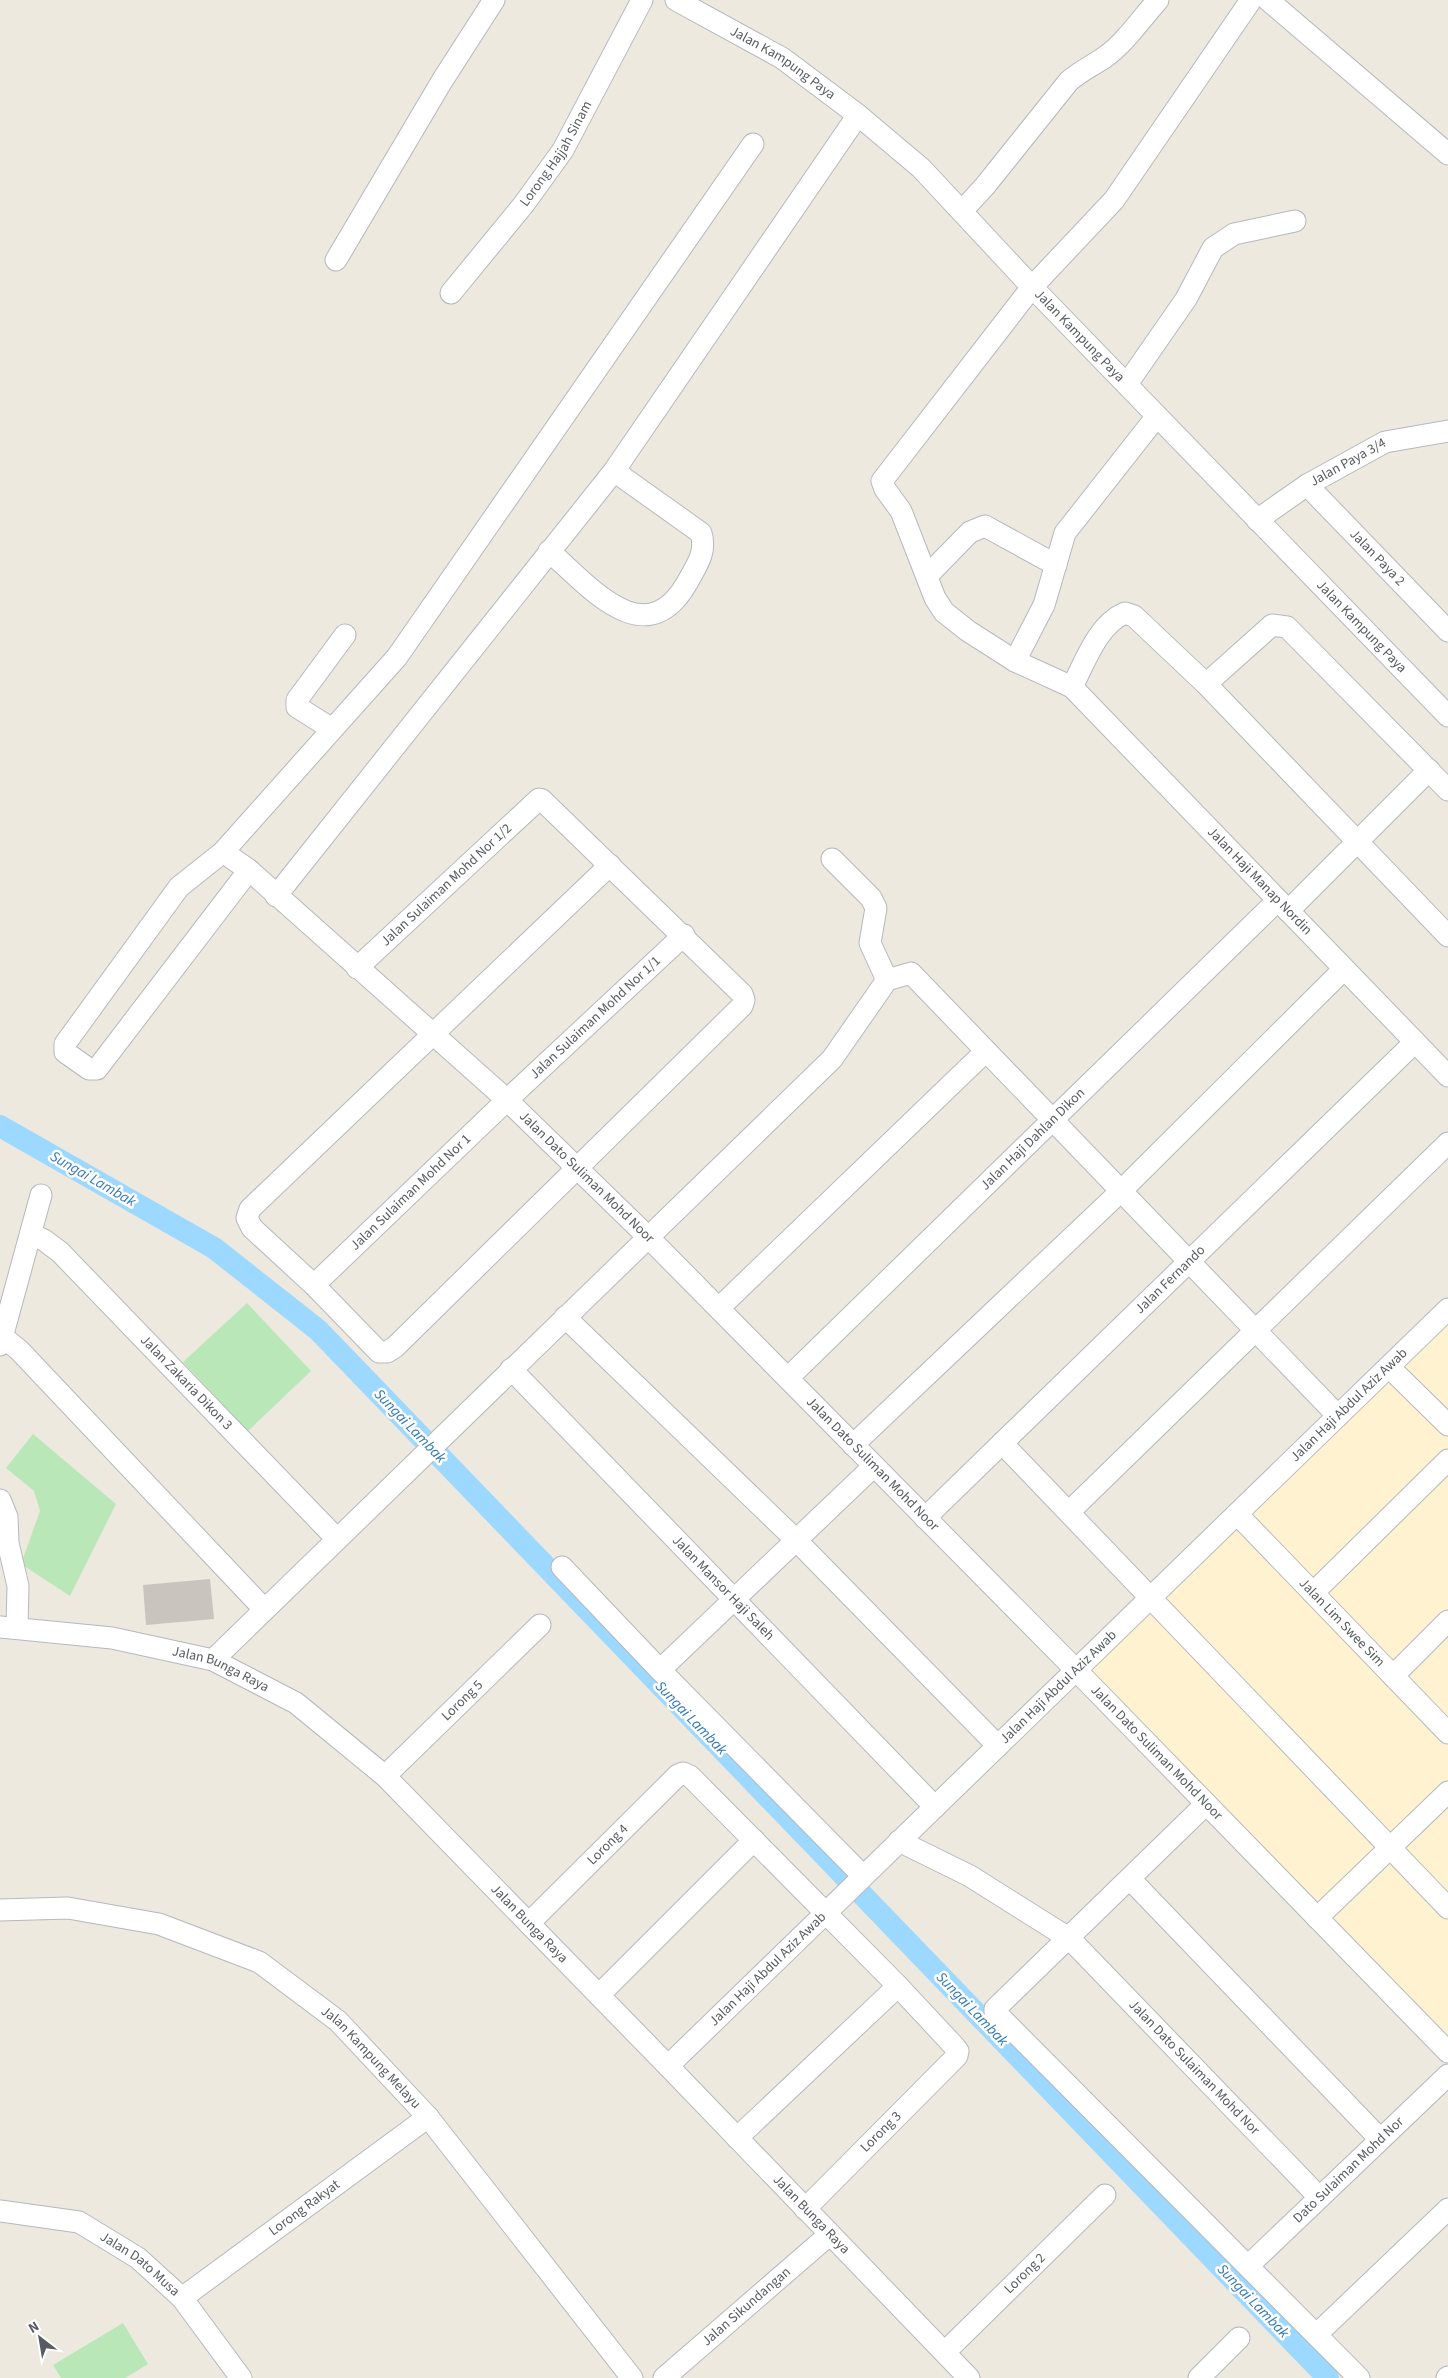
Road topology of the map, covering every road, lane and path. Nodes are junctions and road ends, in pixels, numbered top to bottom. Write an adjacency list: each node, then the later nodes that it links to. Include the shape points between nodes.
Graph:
1 (494, 0): 12 (street)
2 (642, 0): 14 (street, Lorong Hajjah Sinam, via 563,150 524,204)
3 (676, 0): 7 (street, Jalan Kampung Paya, via 782,58)
4 (1158, 0): 10 (street, via 1119,44 1069,81)
5 (1252, 0): 13 (street, via 1114,200)
6 (1268, 0): 9 (street)
7 (858, 115): 10 (street, Jalan Kampung Paya, via 921,168); 18 (street)
8 (753, 144): 30 (street, via 397,657)
9 (1448, 154)
10 (962, 211): 13 (street, Jalan Kampung Paya)
11 (1295, 221): 15 (street, via 1234,234 1213,248 1186,299)
12 (336, 260)
13 (1032, 287): 15 (street, Jalan Kampung Paya); 23 (street, via 882,481 901,511)
14 (450, 293)
15 (1127, 384): 16 (street, Jalan Kampung Paya)
16 (1157, 416): 20 (street, Jalan Kampung Paya); 22 (street, via 1065,533)
17 (1448, 431): 19 (street, Jalan Paya 3/4, via 1385,442)
18 (614, 471): 21 (street); 21 (street, via 701,533 704,544 699,561 682,591 664,610 632,615 609,603)
19 (1307, 485): 20 (street, Jalan Paya 3/4); 24 (street, Jalan Paya 2)
20 (1257, 520): 29 (street, Jalan Kampung Paya)
21 (549, 551): 38 (street)
22 (1056, 565): 23 (street, via 985,526 970,532); 26 (street, via 1044,606)
23 (927, 576): 26 (street, via 944,612)
24 (1448, 631)
25 (345, 635): 30 (street, via 297,700 297,707)
26 (1015, 662): 28 (street)
27 (1206, 684): 28 (street, via 1134,616 1125,613 1116,616 1105,628); 31 (street, via 1272,625 1287,626); 33 (street)
28 (1072, 687): 39 (street, Jalan Haji Manap Nordin)
29 (1448, 716)
30 (332, 729): 34 (street)
31 (1429, 770): 32 (street); 33 (street, Jalan Haji Dahlan Dikon)
32 (1448, 790)
33 (1357, 842): 39 (street, Jalan Haji Dahlan Dikon); 41 (street)
34 (222, 852): 37 (street, Jalan Dato Suliman Mohd Noor); 37 (street, via 180,887 66,1044 65,1052 89,1069 97,1069)
35 (832, 859): 44 (street, via 871,898 876,908 870,943)
36 (610, 866): 40 (street); 42 (street, Jalan Sulaiman Mohd Nor 1/2, via 542,800 537,800); 45 (street)
37 (249, 870): 38 (street, Jalan Dato Suliman Mohd Noor)
38 (276, 896): 42 (street, Jalan Dato Suliman Mohd Noor)
39 (1283, 905): 43 (street, Jalan Haji Manap Nordin); 50 (street, Jalan Haji Dahlan Dikon)
40 (684, 936): 49 (street, Jalan Sulaiman Mohd Nor 1/1); 52 (street, via 742,994 742,1006)
41 (1448, 936)
42 (357, 968): 45 (street, Jalan Dato Suliman Mohd Noor)
43 (1344, 969): 46 (street, Jalan Haji Manap Nordin); 53 (street)
44 (887, 980): 47 (street, via 911,973); 56 (street, via 832,1059)
45 (434, 1036): 49 (street, Jalan Dato Suliman Mohd Noor); 58 (street, via 250,1209 247,1218 252,1228)
46 (1415, 1042): 48 (street, Jalan Haji Manap Nordin); 57 (street, Jalan Fernando)
47 (986, 1050): 50 (street); 59 (street)
48 (1448, 1076)
49 (507, 1100): 52 (street, Jalan Dato Suliman Mohd Noor); 58 (street, Jalan Sulaiman Mohd Nor 1)
50 (1052, 1120): 53 (street); 66 (street, Jalan Haji Dahlan Dikon)
51 (1448, 1143): 62 (street)
52 (577, 1168): 56 (street, Jalan Dato Suliman Mohd Noor); 58 (street, via 387,1352 379,1352)
53 (1122, 1191): 57 (street); 70 (street)
54 (41, 1196): 55 (street)
55 (31, 1234): 63 (street); 77 (street, Jalan Zakaria Dikon 3, via 60,1252)
56 (648, 1236): 59 (street, Jalan Dato Suliman Mohd Noor); 61 (street)
57 (1190, 1262): 62 (street); 69 (street, Jalan Fernando)
58 (314, 1285)
59 (719, 1308): 66 (street, Jalan Dato Suliman Mohd Noor)
60 (1448, 1309): 64 (street, Jalan Haji Abdul Aziz Awab)
61 (565, 1317): 65 (street); 78 (street)
62 (1255, 1330): 67 (street); 74 (street)
63 (2, 1342): 83 (street, via 19,1350)
64 (1389, 1367): 67 (street, Jalan Haji Abdul Aziz Awab); 68 (street)
65 (511, 1370): 77 (street); 82 (street, Jalan Mansor Haji Saleh)
66 (788, 1378): 70 (street, Jalan Dato Suliman Mohd Noor)
67 (1338, 1416): 75 (street, Jalan Haji Abdul Aziz Awab)
68 (1448, 1425)
69 (1002, 1443): 74 (street); 76 (street, Jalan Fernando)
70 (853, 1445): 72 (street, Jalan Dato Suliman Mohd Noor)
71 (1448, 1460): 80 (street)
72 (874, 1466): 76 (street, Jalan Dato Suliman Mohd Noor); 78 (street)
73 (0, 1500): 86 (street, via 18,1586)
74 (1069, 1512): 81 (street)
75 (1237, 1514): 80 (street, Jalan Lim Swee Sim); 81 (street, Jalan Haji Abdul Aziz Awab)
76 (925, 1518): 89 (street, Jalan Dato Suliman Mohd Noor)
77 (337, 1539): 83 (street)
78 (796, 1540): 82 (street); 92 (street)
79 (562, 1567): 88 (street)
80 (1313, 1593): 90 (street, Jalan Lim Swee Sim)
81 (1151, 1597): 89 (street, Jalan Haji Abdul Aziz Awab); 99 (street)
82 (734, 1600): 88 (street); 96 (street, Jalan Mansor Haji Saleh)
83 (264, 1609): 87 (street)
84 (1448, 1621): 90 (street)
85 (540, 1625): 93 (street, Lorong 5)
86 (8, 1628): 87 (street, Jalan Bunga Raya, via 112,1638)
87 (212, 1660): 93 (street, Jalan Bunga Raya, via 296,1703)
88 (660, 1670): 101 (street)
89 (1076, 1670): 92 (street, Jalan Haji Abdul Aziz Awab); 95 (street, Jalan Dato Suliman Mohd Noor)
90 (1393, 1676): 91 (street, Jalan Lim Swee Sim)
91 (1448, 1732)
92 (998, 1746): 96 (street, Jalan Haji Abdul Aziz Awab)
93 (385, 1776): 106 (street, Jalan Bunga Raya)
94 (1448, 1792): 99 (street)
95 (1206, 1804): 100 (street); 105 (street, Jalan Dato Suliman Mohd Noor)
96 (935, 1807): 98 (street, Jalan Haji Abdul Aziz Awab)
97 (754, 1840): 104 (street); 106 (street, Lorong 4, via 690,1776 683,1773); 109 (street)
98 (899, 1841): 101 (street, Jalan Haji Abdul Aziz Awab); 107 (street, Jalan Dato Sulaiman Mohd Nor, via 970,1876)
99 (1390, 1848): 102 (street); 105 (street)
100 (1130, 1879): 107 (street); 115 (street)
101 (855, 1884): 104 (street, Jalan Haji Abdul Aziz Awab)
102 (1448, 1908)
103 (0, 1910): 113 (street, Jalan Kampung Melayu, via 68,1908 159,1924 259,1962 338,2021)
104 (826, 1912): 108 (street); 111 (street, Jalan Haji Abdul Aziz Awab)
105 (1317, 1918): 110 (street, Jalan Dato Suliman Mohd Noor)
106 (529, 1924): 109 (street, Jalan Bunga Raya)
107 (1070, 1938): 117 (street, Jalan Dato Sulaiman Mohd Nor); 122 (street, via 995,2012)
108 (898, 1986): 114 (street); 118 (street, Lorong 3, via 954,2046 957,2056)
109 (599, 1995): 111 (street, Jalan Bunga Raya)
110 (1448, 2052)
111 (668, 2066): 114 (street, Jalan Bunga Raya)
112 (1448, 2075): 115 (street, Dato Sulaiman Mohd Nor)
113 (428, 2117): 123 (street, Lorong Rakyat); 128 (street, Jalan Kampung Melayu)
114 (737, 2138): 118 (street, Jalan Bunga Raya)
115 (1380, 2139): 117 (street, Dato Sulaiman Mohd Nor)
116 (1105, 2195): 126 (street, Lorong 2)
117 (1319, 2197): 122 (street, Dato Sulaiman Mohd Nor)
118 (805, 2209): 121 (street, Jalan Bunga Raya)
119 (1448, 2209): 124 (street)
120 (0, 2211): 123 (street, Jalan Dato Musa, via 79,2222 138,2258)
121 (829, 2235): 126 (street, Jalan Bunga Raya); 129 (street, Jalan Sikundangan)
122 (1248, 2266): 124 (street)
123 (182, 2298): 127 (street, Jalan Dato Musa)
124 (1316, 2335): 132 (street)
125 (1239, 2338): 131 (street)
126 (945, 2352): 130 (street, Jalan Bunga Raya)
127 (241, 2378)
128 (632, 2378)
129 (664, 2378)
130 (969, 2378)
131 (1199, 2378)
132 (1359, 2378)

